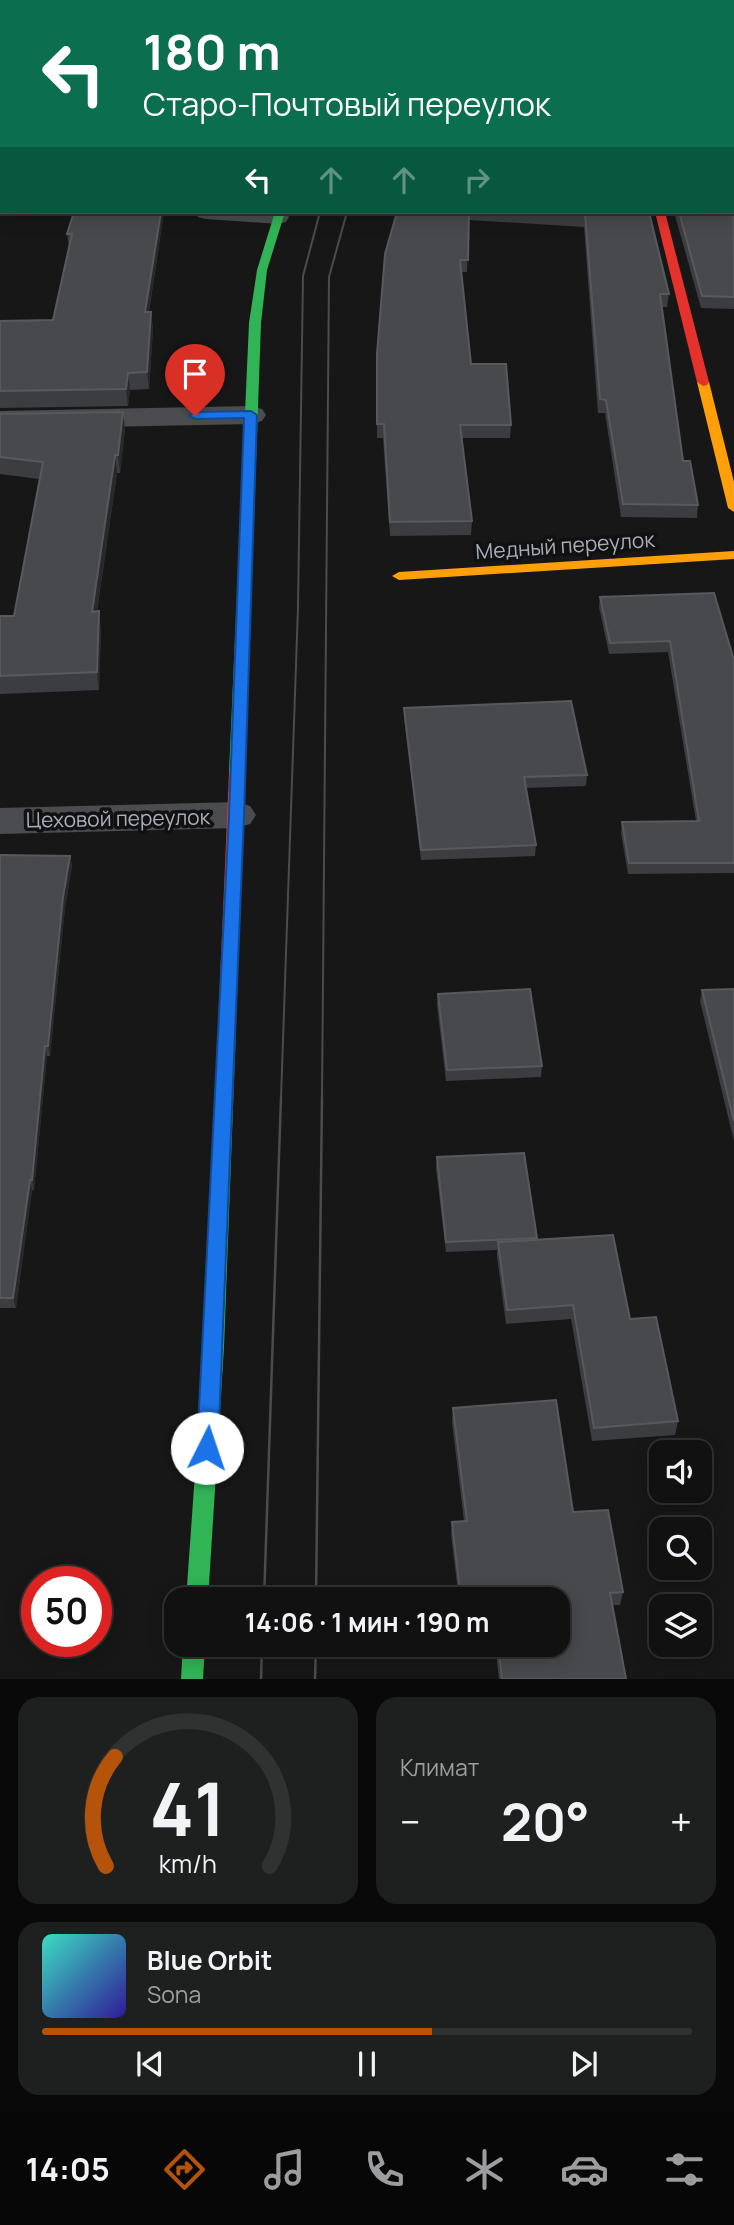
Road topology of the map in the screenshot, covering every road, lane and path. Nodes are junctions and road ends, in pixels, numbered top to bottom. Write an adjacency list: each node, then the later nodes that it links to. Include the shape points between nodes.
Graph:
1 (279, 214): 3 (main road, via 262,270)
2 (660, 214): 5 (main road)
3 (251, 415): 4 (street); 8 (main road)
4 (0, 420)
5 (734, 508)
6 (734, 555): 7 (main road, Медный переулок)
7 (399, 576)
8 (237, 816): 9 (street, Цеховой переулок); 10 (main road, via 214,1347)
9 (0, 821)
10 (198, 1587)
11 (193, 1657): 12 (main road)
12 (192, 1679)

